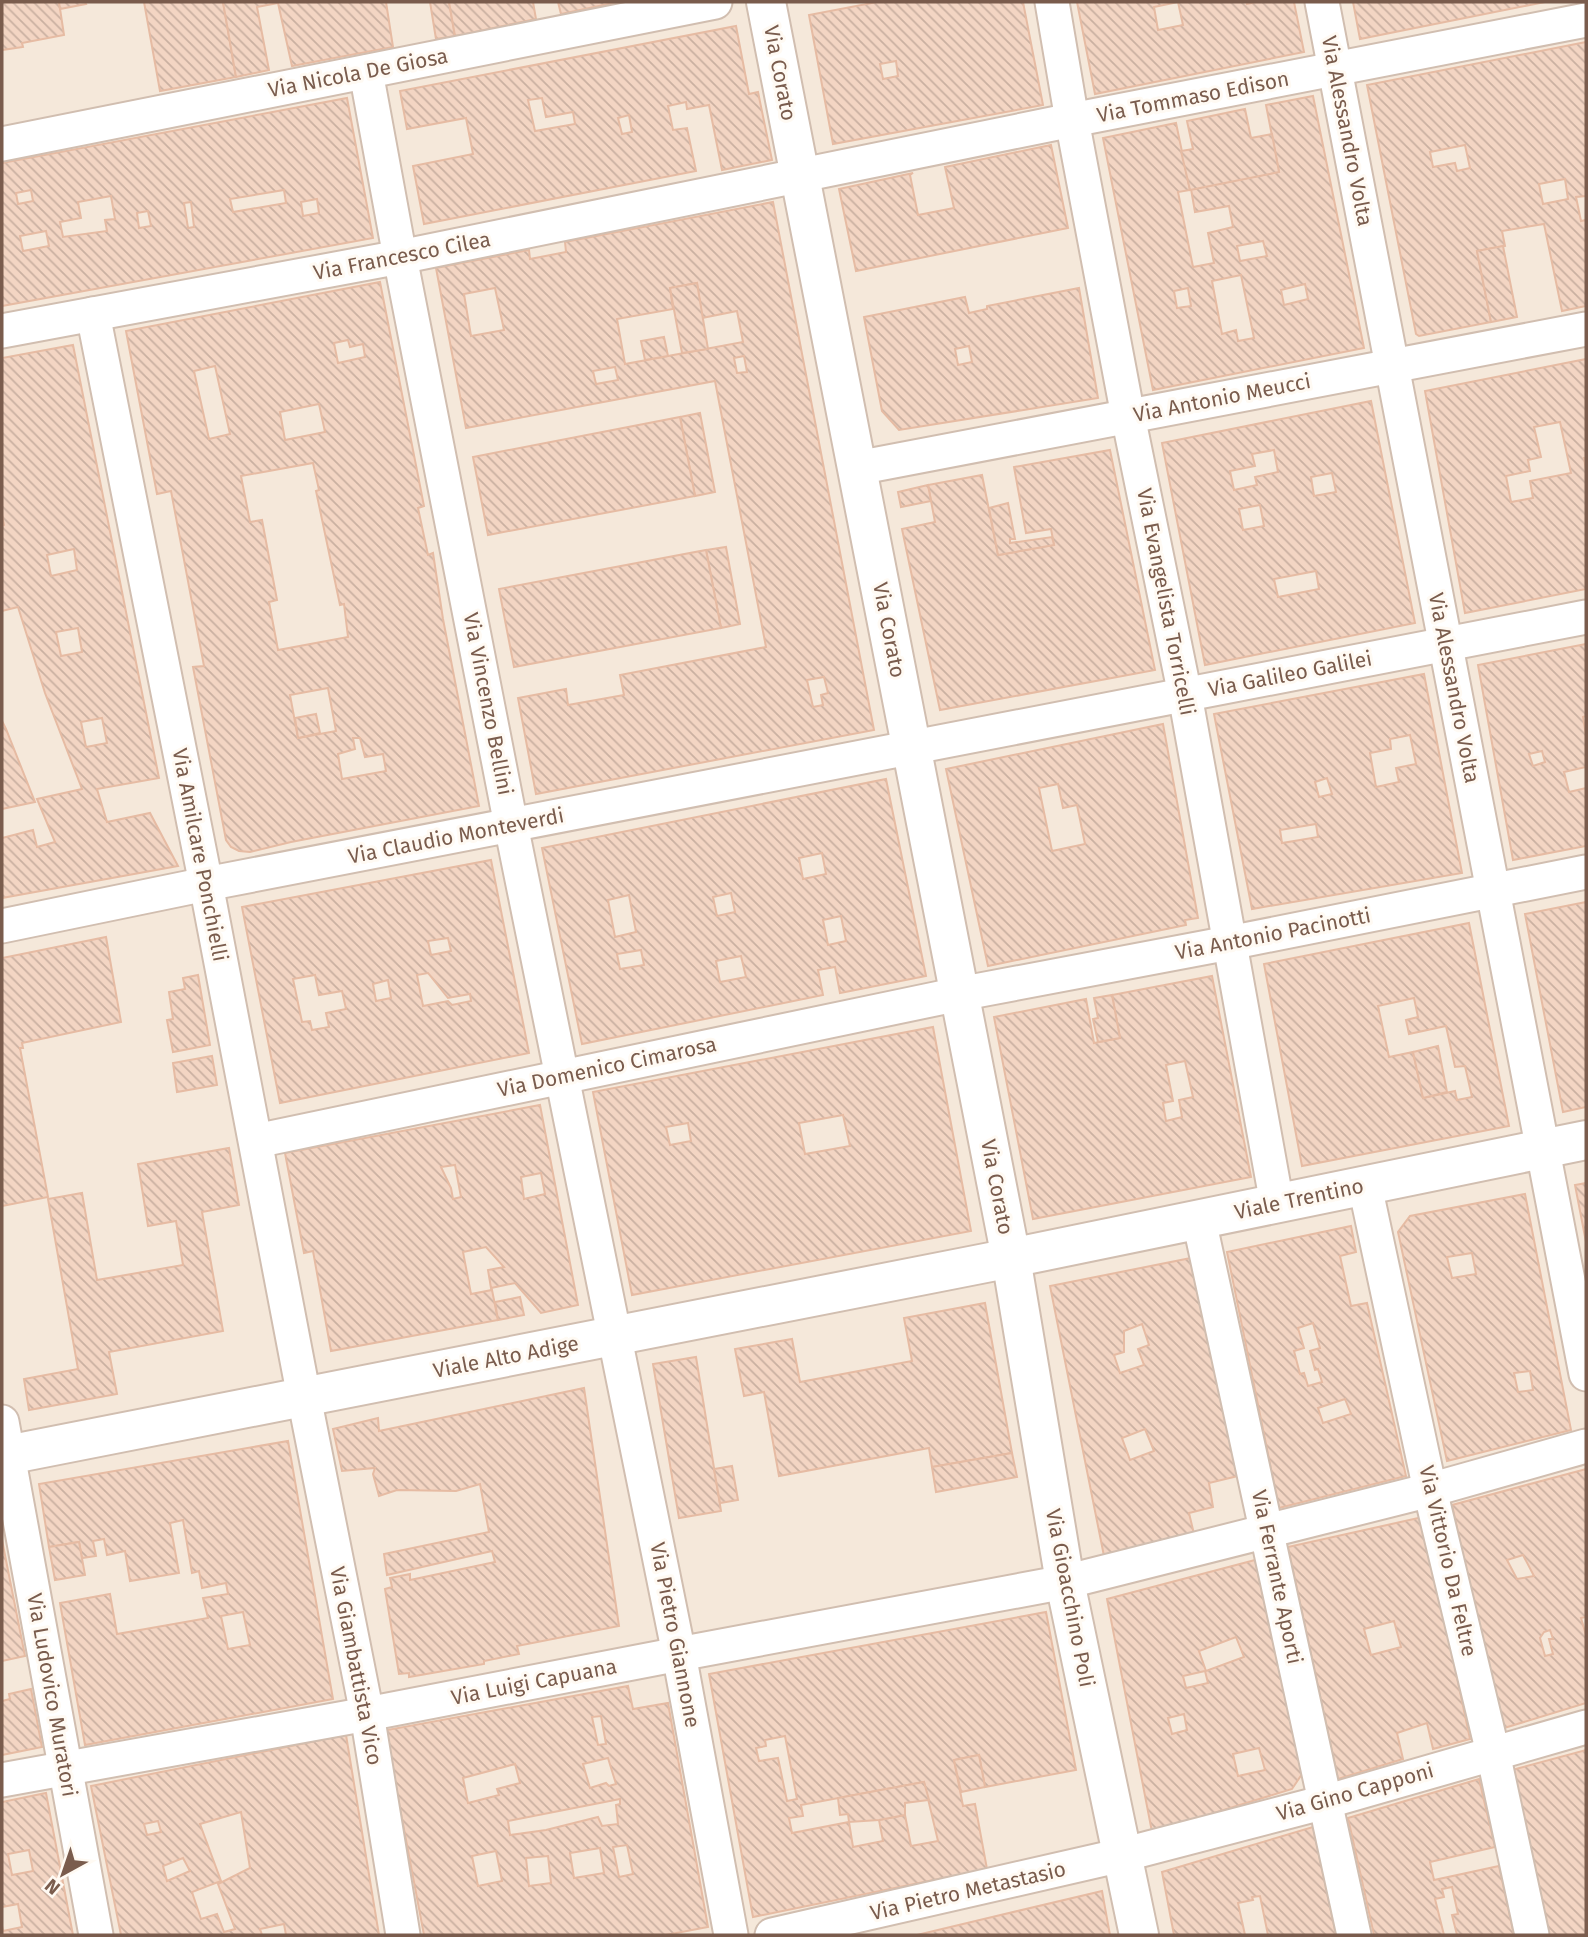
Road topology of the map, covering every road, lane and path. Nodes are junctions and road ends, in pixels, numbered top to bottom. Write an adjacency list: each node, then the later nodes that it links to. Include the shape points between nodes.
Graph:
1 (715, 2): 7 (street, Via Nicola De Giosa)
2 (766, 2): 10 (street, Via Corato)
3 (1052, 2): 8 (street, Via Evangelista Torricelli)
4 (1322, 2): 6 (street, Via Alessandro Volta)
5 (1586, 20): 6 (street, Via Tommaso Edison)
6 (1335, 70): 8 (street, Via Tommaso Edison); 15 (street, Via Alessandro Volta)
7 (366, 72): 9 (street, Via Nicola De Giosa); 11 (street, Via Vincenzo Bellini)
8 (1072, 120): 10 (street, Via Tommaso Edison); 16 (street, Via Evangelista Torricelli)
9 (2, 144)
10 (801, 176): 11 (street, Via Francesco Cilea); 17 (street, Via Corato)
11 (400, 257): 12 (street, Via Francesco Cilea); 22 (street, Via Vincenzo Bellini)
12 (93, 314): 14 (street, Via Francesco Cilea); 24 (street, Via Amilcare Ponchielli)
13 (1586, 329): 15 (street, Via Antonio Meucci)
14 (2, 331)
15 (1392, 366): 16 (street, Via Antonio Meucci); 19 (street, Via Alessandro Volta)
16 (1128, 416): 17 (street, Via Antonio Meucci); 20 (street, Via Evangelista Torricelli)
17 (857, 468): 21 (street, Via Corato)
18 (1586, 617): 19 (street, Via Galileo Galilei)
19 (1446, 645): 20 (street, Via Galileo Galilei); 25 (street, Via Alessandro Volta)
20 (1185, 695): 21 (street, Via Galileo Galilei); 27 (street, Via Evangelista Torricelli)
21 (911, 748): 22 (street, Via Claudio Monteverdi); 28 (street, Via Corato)
22 (511, 825): 24 (street, Via Claudio Monteverdi); 29 (street, Via Vincenzo Bellini)
23 (1586, 872): 25 (street, Via Antonio Pacinotti)
24 (206, 884): 26 (street, Via Claudio Monteverdi); 31 (street, Via Amilcare Ponchielli)
25 (1493, 892): 27 (street, Via Antonio Pacinotti); 32 (street, Via Alessandro Volta)
26 (2, 926)
27 (1229, 943): 28 (street, Via Antonio Pacinotti); 34 (street, Via Evangelista Torricelli)
28 (959, 993): 29 (street, Via Domenico Cimarosa); 36 (street, Via Corato)
29 (562, 1076): 31 (street, Via Domenico Cimarosa); 37 (street, Via Vincenzo Bellini)
30 (1586, 1140): 32 (street, Viale Trentino)
31 (256, 1141): 39 (street, Via Amilcare Ponchielli)
32 (1543, 1149): 33 (street, Viale Trentino); 38 (street, Via Alessandro Volta)
33 (1364, 1186): 34 (street, Viale Trentino); 42 (street, Via Vittorio Da Feltre)
34 (1277, 1204): 35 (street, Viale Trentino)
35 (1199, 1220): 36 (street, Viale Trentino); 43 (street, Via Ferrante Aporti)
36 (1011, 1258): 37 (street, Viale Alto Adige); 44 (street, Via Gioacchino Poli)
37 (616, 1336): 39 (street, Viale Alto Adige); 45 (street, Via Pietro Giannone)
38 (1586, 1374)
39 (304, 1397): 40 (street, Viale Alto Adige); 46 (street, Via Giambattista Vico)
40 (4, 1444): 49 (street, Via Ludovico Muratori)
41 (1586, 1446): 42 (street, Via Luigi Capuana)
42 (1430, 1490): 43 (street, Via Luigi Capuana); 48 (street, Via Vittorio Da Feltre)
43 (1267, 1531): 44 (street, Via Luigi Capuana); 51 (street, Via Ferrante Aporti)
44 (1065, 1581): 45 (street, Via Luigi Capuana); 52 (street, Via Gioacchino Poli)
45 (679, 1654): 46 (street, Via Luigi Capuana); 56 (street, Via Pietro Giannone)
46 (367, 1714): 49 (street, Via Luigi Capuana); 55 (street, Via Giambattista Vico)
47 (1586, 1727): 48 (street, Via Gino Capponi)
48 (1493, 1753): 51 (street, Via Gino Capponi); 60 (street, Via Vittorio Da Feltre)
49 (65, 1768): 50 (street, Via Luigi Capuana); 54 (street, Via Ludovico Muratori)
50 (2, 1780)
51 (1325, 1802): 52 (street, Via Gino Capponi); 59 (street, Via Ferrante Aporti)
52 (1122, 1855): 53 (street, Via Pietro Metastasio); 58 (street, Via Gioacchino Poli)
53 (860, 1926): 57 (street, Via Pietro Metastasio)
54 (96, 1935)
55 (403, 1935)
56 (731, 1935)
57 (772, 1935)
58 (1139, 1935)
59 (1354, 1935)
60 (1532, 1935)

